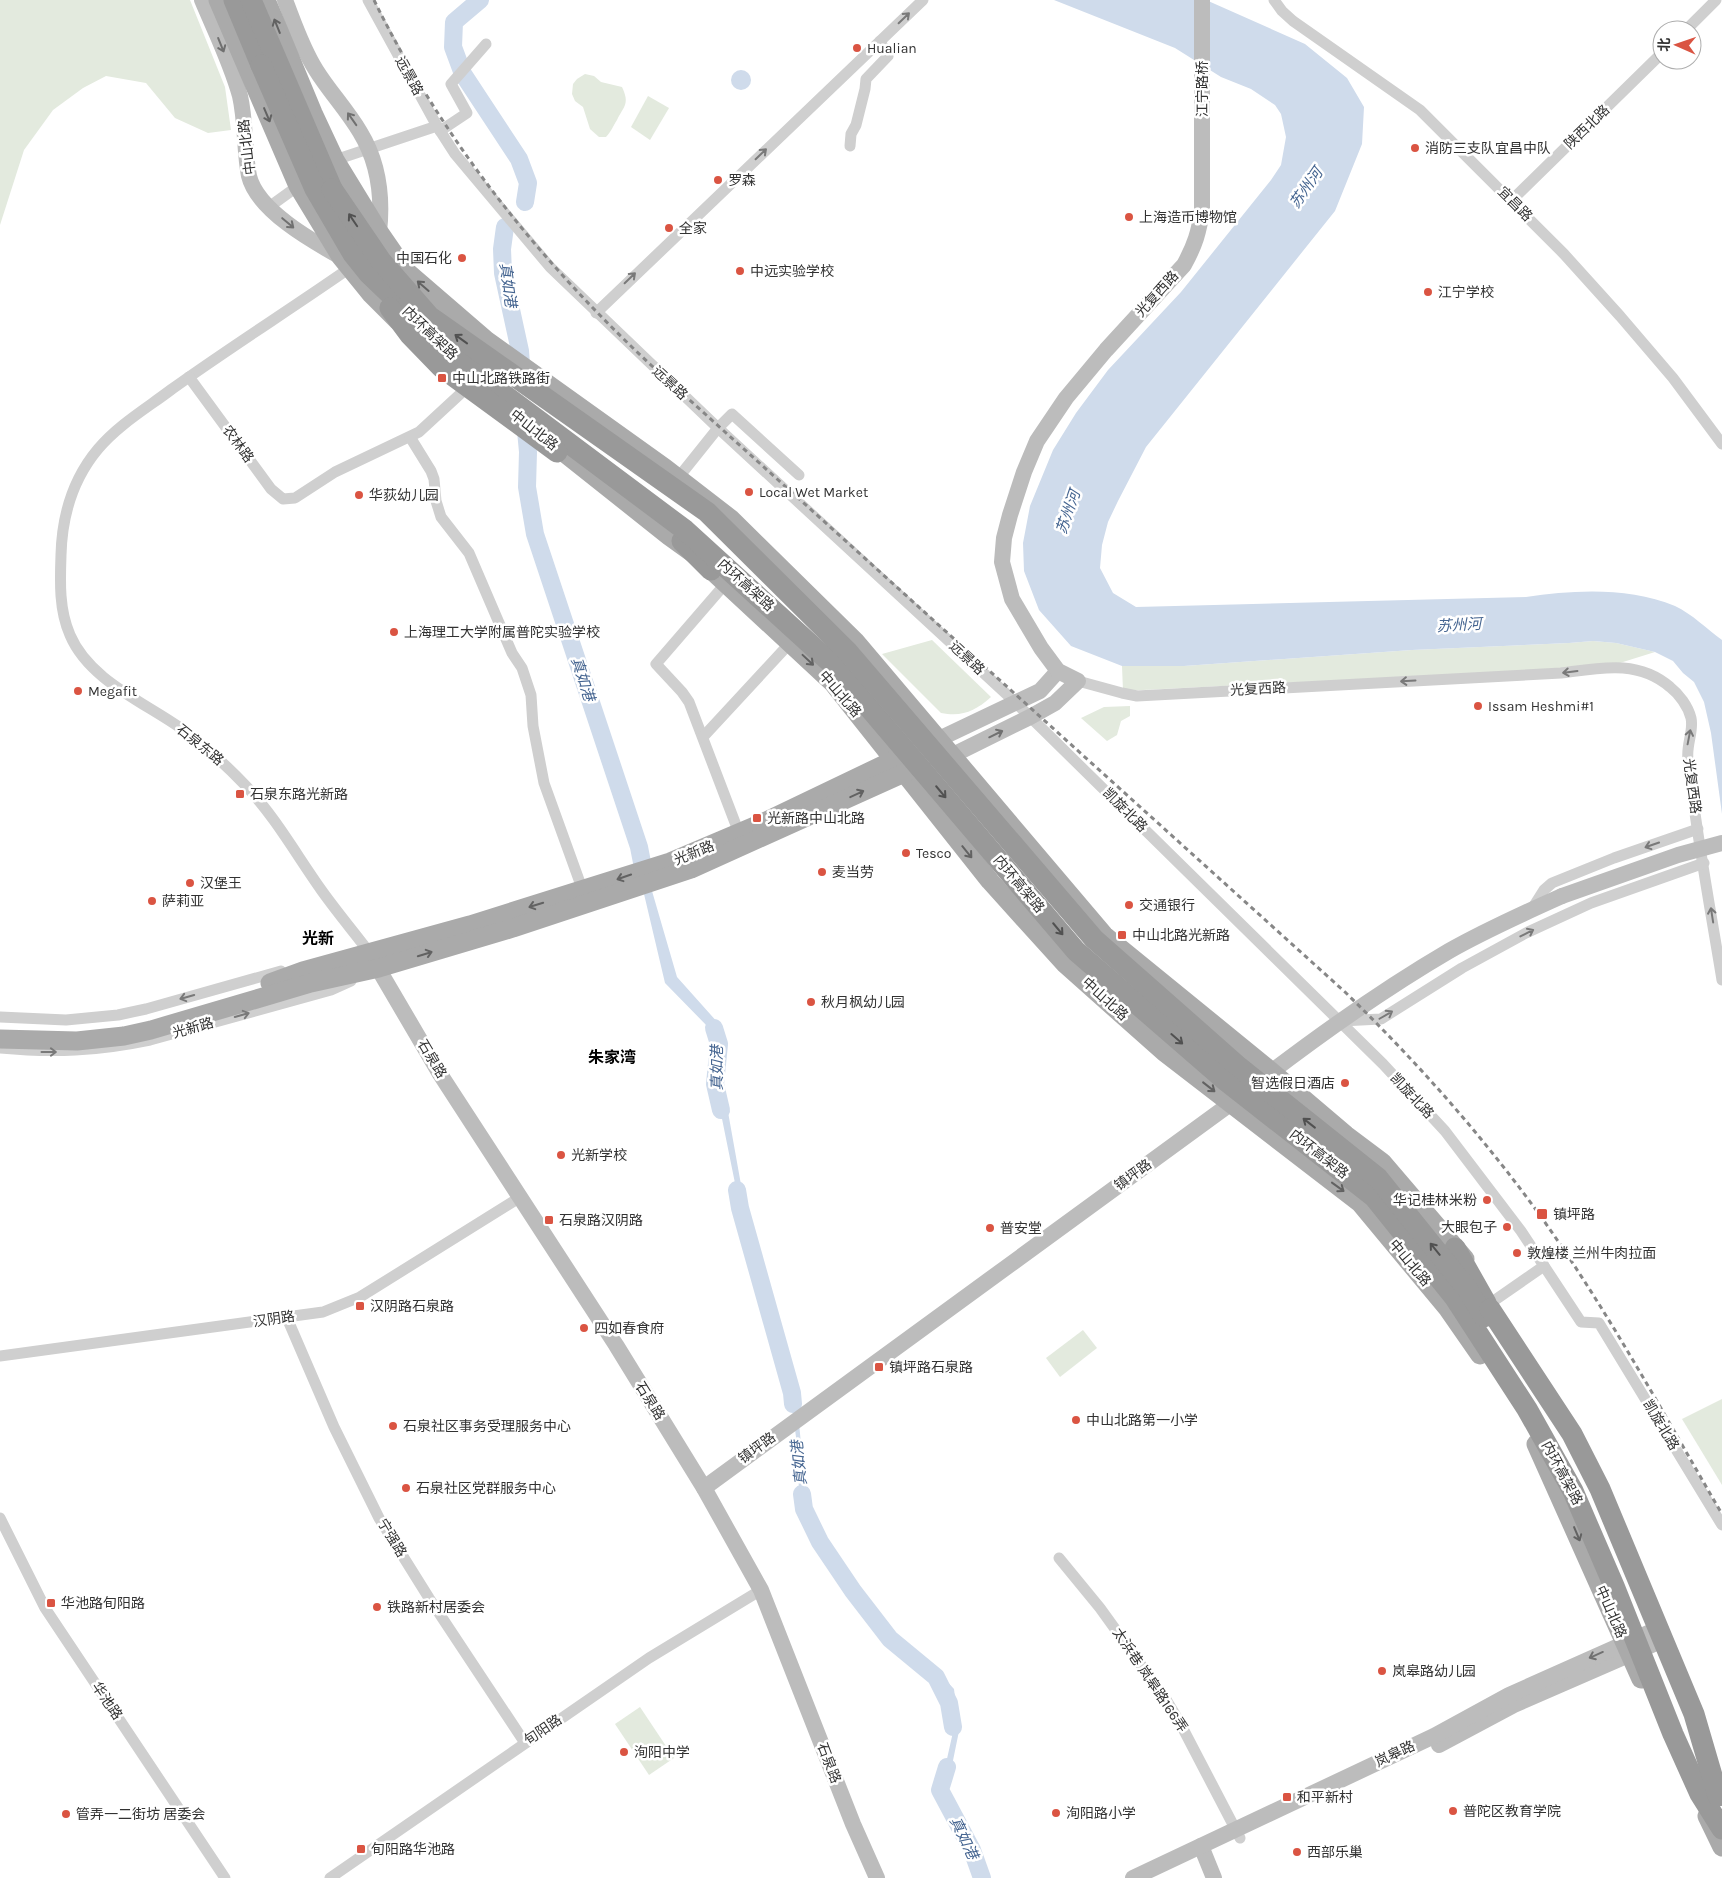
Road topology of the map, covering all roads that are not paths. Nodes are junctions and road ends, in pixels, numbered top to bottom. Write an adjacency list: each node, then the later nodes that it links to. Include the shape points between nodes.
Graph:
1 (202, 0): 22 (main road, 中山北路, one-way to 22, via 236,83 251,183)
2 (218, 0): 20 (main road, 中山北路, one-way to 20)
3 (234, 0): 25 (highway, 内环高架路, bridge)
4 (251, 0): 77 (highway, 内环高架路, one-way to 4, bridge, via 1683,1723 1578,1473 1468,1290 1378,1178 1239,1067 1094,939 848,652 707,512 429,316 381,261 332,189)
5 (266, 0): 19 (main road, one-way to 5)
6 (285, 0): 18 (main road, one-way to 6, via 308,57)
7 (368, 0): 16 (street, 远景路)
8 (923, 0): 13 (street, one-way to 8)
9 (1202, 0): 23 (main road, 江宁路桥)
10 (1274, 0): 21 (street, 宜昌路, via 1293,21 1420,110)
11 (1716, 0): 12 (street)
12 (1696, 20)
13 (880, 41): 17 (street, via 888,56 866,79); 26 (street, one-way to 13)
14 (486, 44): 16 (street, via 451,84 467,113)
15 (1652, 63): 21 (street, 陕西北路)
16 (439, 129): 18 (street); 26 (street, 远景路, via 455,154 550,267)
17 (850, 146)
18 (369, 148): 19 (street); 24 (main road, via 379,182)
19 (334, 160): 24 (main road)
20 (298, 186): 22 (street); 25 (main road, 中山北路)
21 (1511, 201): 31 (street, 宜昌路, via 1620,316 1673,378)
22 (269, 207): 25 (main road, 中山北路, one-way to 25, via 297,231)
23 (1199, 232): 36 (main road, 光复西路, via 1184,265 1066,398 1038,441 1010,515 1002,562 1012,599)
24 (383, 237): 25 (street); 33 (main road, one-way to 24, via 486,340 406,271)
25 (348, 260): 27 (street); 28 (main road, 中山北路, via 371,294 407,329); 34 (highway, bridge, via 440,367 682,541); 78 (highway, 内环高架路, one-way to 78, bridge, via 368,274 463,364 686,530 831,663 1076,951 1226,1081 1374,1197 1455,1298 1527,1409 1573,1491 1673,1734 1700,1794)
26 (596, 313): 29 (street, 远景路)
27 (189, 377): 30 (street, 农林路, via 270,489 283,499 296,498 335,472); 51 (street, 石泉东路, via 121,426 97,450 74,484 61,540 60,576 62,608 70,635 91,667 190,736 246,786 277,822 322,892)
28 (480, 387): 30 (street, 农林路); 34 (main road, 中山北路)
29 (718, 428): 32 (street, via 732,414); 33 (street); 38 (street, 远景路)
30 (410, 437): 49 (street, via 434,479 441,517 469,553 512,653 522,668 531,695 533,726 544,783)
31 (1722, 444)
32 (799, 475)
33 (678, 478): 41 (main road, via 731,519 855,641)
34 (718, 576): 35 (main road, 中山北路); 40 (street, via 656,664 689,702)
35 (790, 643): 40 (street); 43 (main road, 中山北路, one-way to 43, via 833,684)
36 (1058, 671): 37 (main road, 光复西路); 38 (main road, 光新路, via 1040,691)
37 (1078, 681): 39 (main road, 光新路, via 1055,703); 44 (street, 光复西路, one-way to 37, via 1687,745 1691,718 1682,700 1670,687 1640,669 1608,667 1561,673 1137,696)
38 (1016, 702): 39 (street, 远景路); 41 (main road, 光新路)
39 (1030, 717): 42 (main road, 光新路, one-way to 39); 57 (street, 凯旋北路)
40 (703, 737): 45 (street)
41 (939, 738): 42 (main road); 43 (main road, 光新路)
42 (952, 755): 43 (main road, 光新路); 61 (main road, via 1104,935)
43 (898, 766): 45 (main road, 光新路); 48 (main road, 光新路, one-way to 43, via 700,865); 62 (main road, 中山北路, one-way to 62, via 990,881 1065,964 1164,1052)
44 (1698, 829): 47 (street, 光复西路); 50 (street, one-way to 50, via 1552,883)
45 (739, 833): 48 (main road, 光新路, via 670,862)
46 (1722, 843): 50 (main road, 镇坪路, bridge, via 1678,855)
47 (1704, 863): 54 (street, 光复西路, one-way to 47); 57 (street, one-way to 47, via 1381,1019 1462,968 1534,929 1609,896)
48 (650, 876): 49 (main road, 光新路)
49 (596, 892): 51 (main road, 光新路, one-way to 51); 52 (main road, 光新路, one-way to 49, via 514,928)
50 (1532, 909): 57 (main road, 镇坪路, via 1444,954)
51 (369, 952): 52 (main road, 石泉路); 53 (main road, 光新路)
52 (378, 968): 55 (main road, 光新路); 60 (street, 光新路, one-way to 52, via 66,1052 150,1040 331,990); 63 (main road, 石泉路, via 440,1074)
53 (302, 971): 55 (main road, 光新路); 56 (street, 光新路, one-way to 56, via 279,971 118,1015 66,1020)
54 (1722, 980)
55 (255, 994): 58 (main road, 光新路, via 122,1024 76,1028); 59 (main road, 光新路, via 151,1030 124,1036 77,1041)
56 (0, 1017)
57 (1339, 1021): 61 (main road, 镇坪路); 65 (street, 凯旋北路, via 1445,1131)
58 (0, 1026)
59 (0, 1039)
60 (0, 1048)
61 (1272, 1072): 62 (main road, 镇坪路); 64 (main road, via 1382,1162)
62 (1231, 1104): 69 (main road, 镇坪路); 75 (main road, 中山北路, one-way to 75, via 1360,1203 1448,1309 1499,1382 1539,1448)
63 (519, 1198): 67 (street, 汉阴路, via 360,1297 323,1312); 69 (main road, 石泉路, via 616,1345)
64 (1455, 1248): 66 (highway)
65 (1544, 1266): 66 (street); 71 (street, 凯旋北路, via 1581,1322 1599,1323)
66 (1493, 1305): 74 (main road, via 1530,1354 1561,1411); 77 (highway, bridge, via 1572,1434 1600,1489 1694,1714)
67 (287, 1318): 68 (street, 汉阴路); 76 (street, 宁强路, via 334,1427 380,1518)
68 (0, 1356)
69 (704, 1488): 73 (main road, 石泉路)
70 (0, 1518): 82 (street, 华池路, via 45,1608)
71 (1722, 1525)
72 (1060, 1558): 79 (street, 太浜巷 岚皋路166弄, via 1167,1701)
73 (761, 1590): 76 (street, 旬阳路, via 649,1658); 84 (main road, 石泉路)
74 (1659, 1635): 75 (main road, 岚皋路); 77 (main road)
75 (1627, 1648): 79 (main road, 岚皋路, via 1457,1736); 80 (main road, 中山北路)
76 (525, 1743): 83 (street, 旬阳路)
77 (1721, 1793)
78 (1722, 1829)
79 (1238, 1834): 81 (main road, 岚皋路)
80 (1722, 1847)
81 (1202, 1850): 85 (main road, 岚皋路); 86 (main road, 岚皋路); 87 (main road)
82 (225, 1878)
83 (330, 1878)
84 (876, 1878)
85 (1133, 1878)
86 (1154, 1878)
87 (1214, 1878)

